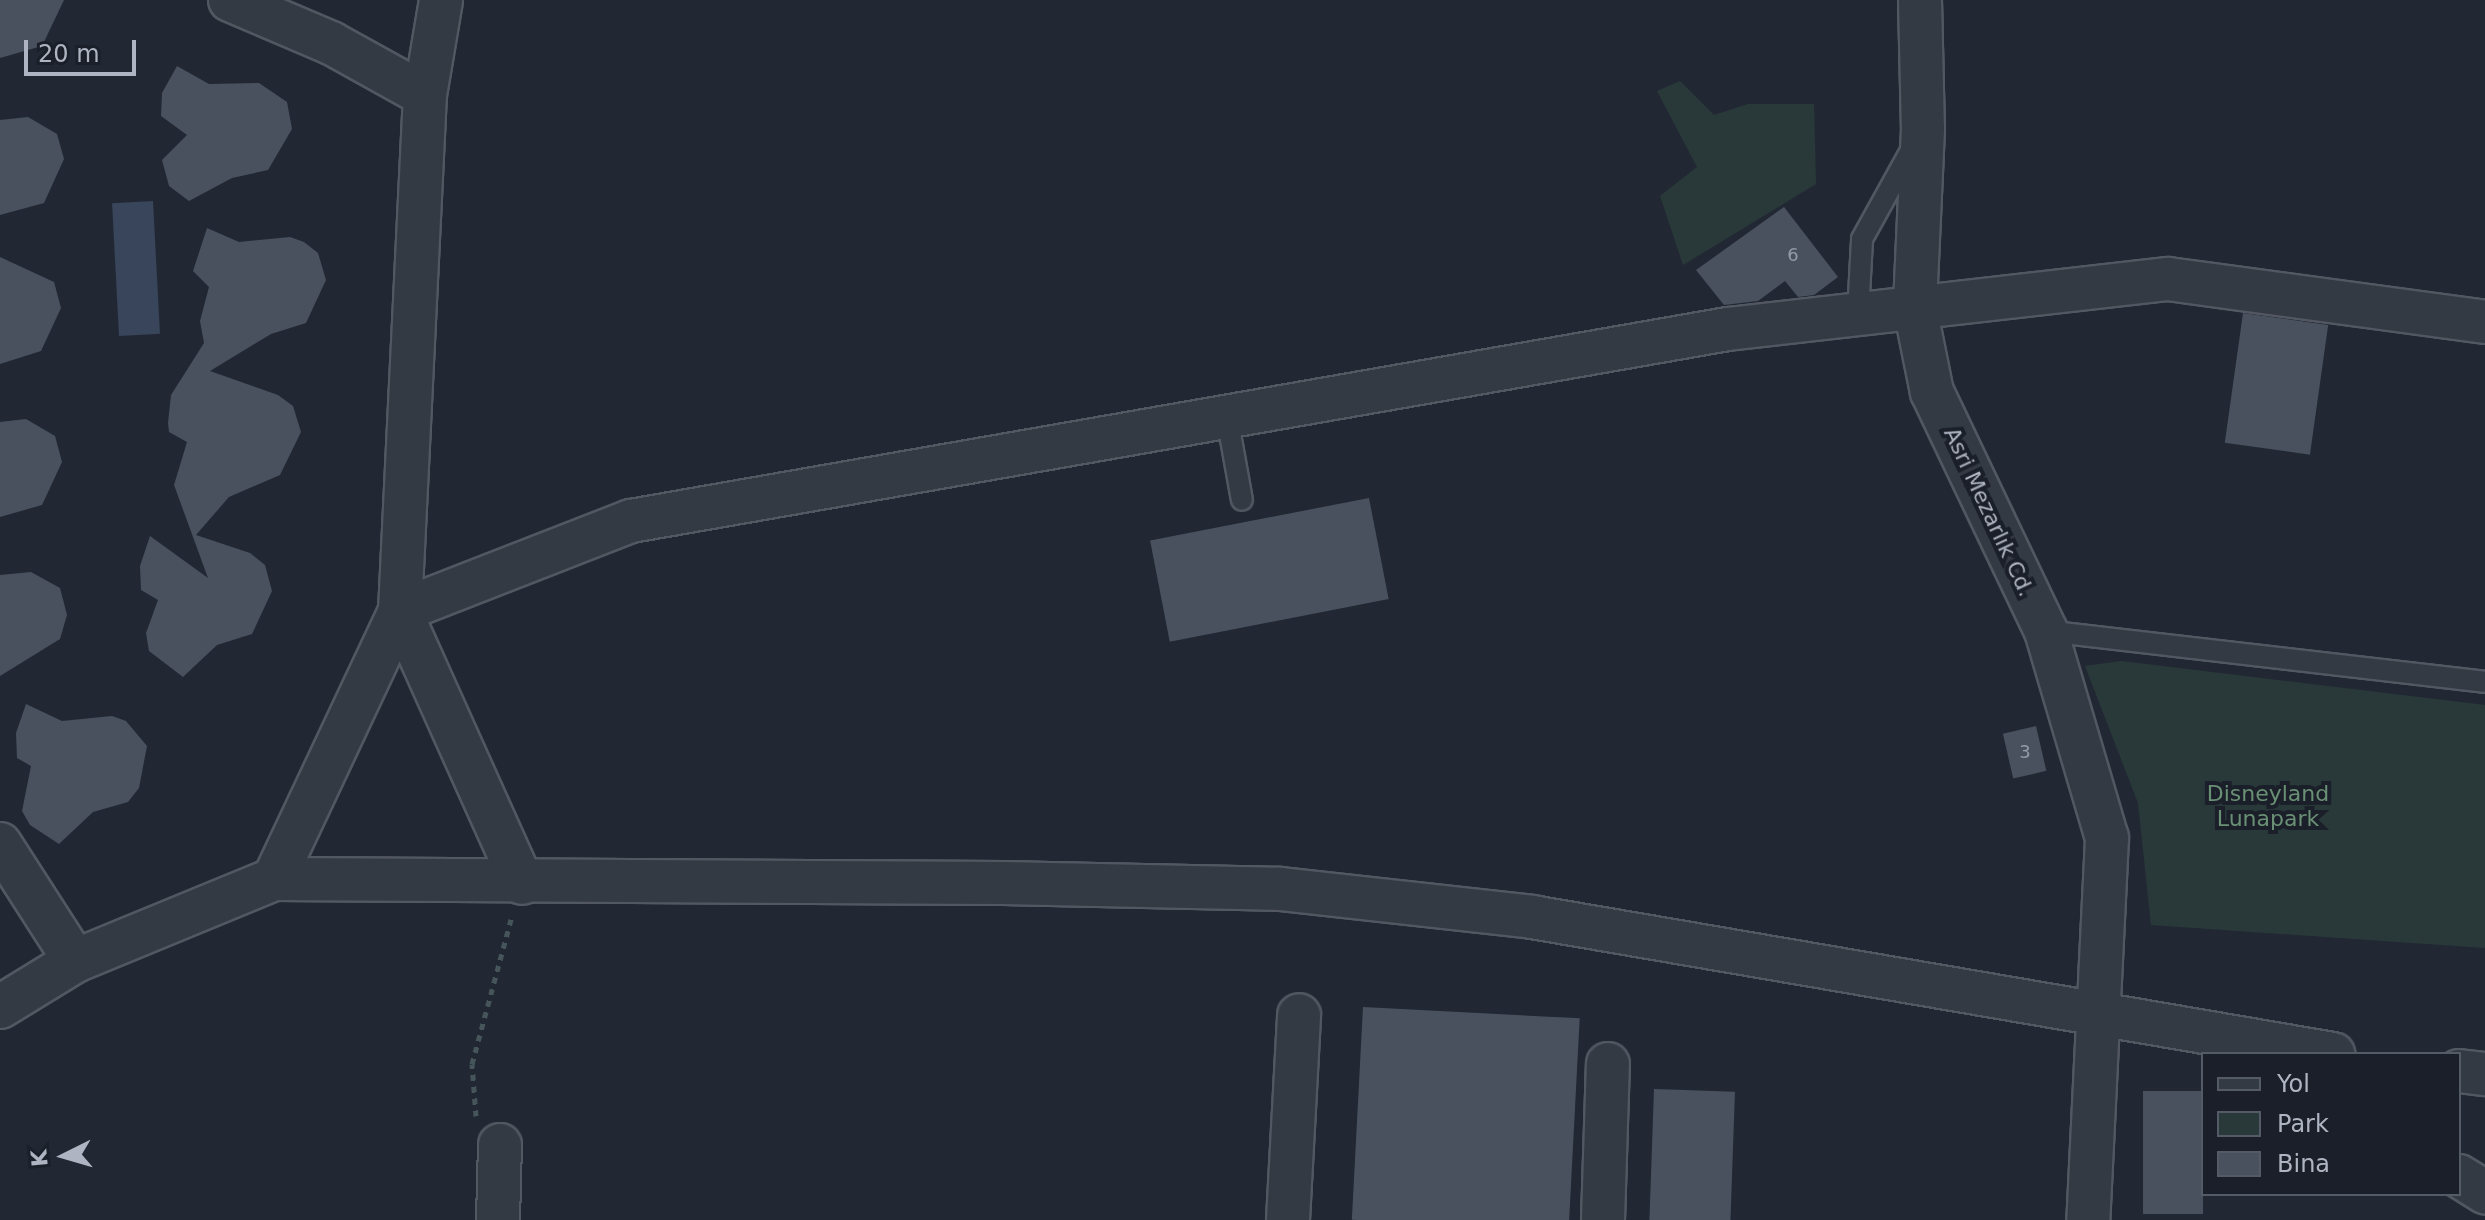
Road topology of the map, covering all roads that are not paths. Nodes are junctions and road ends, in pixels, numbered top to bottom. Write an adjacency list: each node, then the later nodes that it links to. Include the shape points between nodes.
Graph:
1 (230, 0): 4 (street, via 331,43)
2 (441, 0): 4 (street)
3 (1920, 0): 5 (street, Asri Mezarlık Cd.)
4 (425, 95): 11 (street)
5 (1923, 129): 6 (street, Asri Mezarlık Cd.); 7 (lane, via 1862,239)
6 (1915, 308): 7 (street); 8 (street, via 2168,279); 12 (street, Asri Mezarlık Cd., via 1932,392)
7 (1858, 314): 9 (street, via 1728,329)
8 (2485, 322)
9 (1227, 417): 10 (lane); 11 (street, via 631,521)
10 (1242, 500)
11 (400, 611): 15 (street); 16 (street)
12 (2046, 631): 13 (lane); 20 (street, Asri Mezarlık Cd., via 2107,838)
13 (2485, 682)
14 (0, 844): 17 (street)
15 (274, 879): 16 (street); 17 (street)
16 (522, 883): 20 (street, via 664,876 1280,889 1532,917)
17 (75, 961): 18 (street)
18 (0, 1007)
19 (1299, 1015): 30 (street)
20 (2103, 1017): 21 (street); 32 (street, Asri Mezarlık Cd.)
21 (2238, 1047): 22 (street)
22 (2306, 1052)
23 (1608, 1064): 31 (street)
24 (2461, 1071): 25 (street)
25 (2485, 1074)
26 (500, 1145): 29 (street)
27 (2461, 1177): 28 (street)
28 (2485, 1192)
29 (498, 1220)
30 (1288, 1220)
31 (1603, 1220)
32 (2088, 1220)

